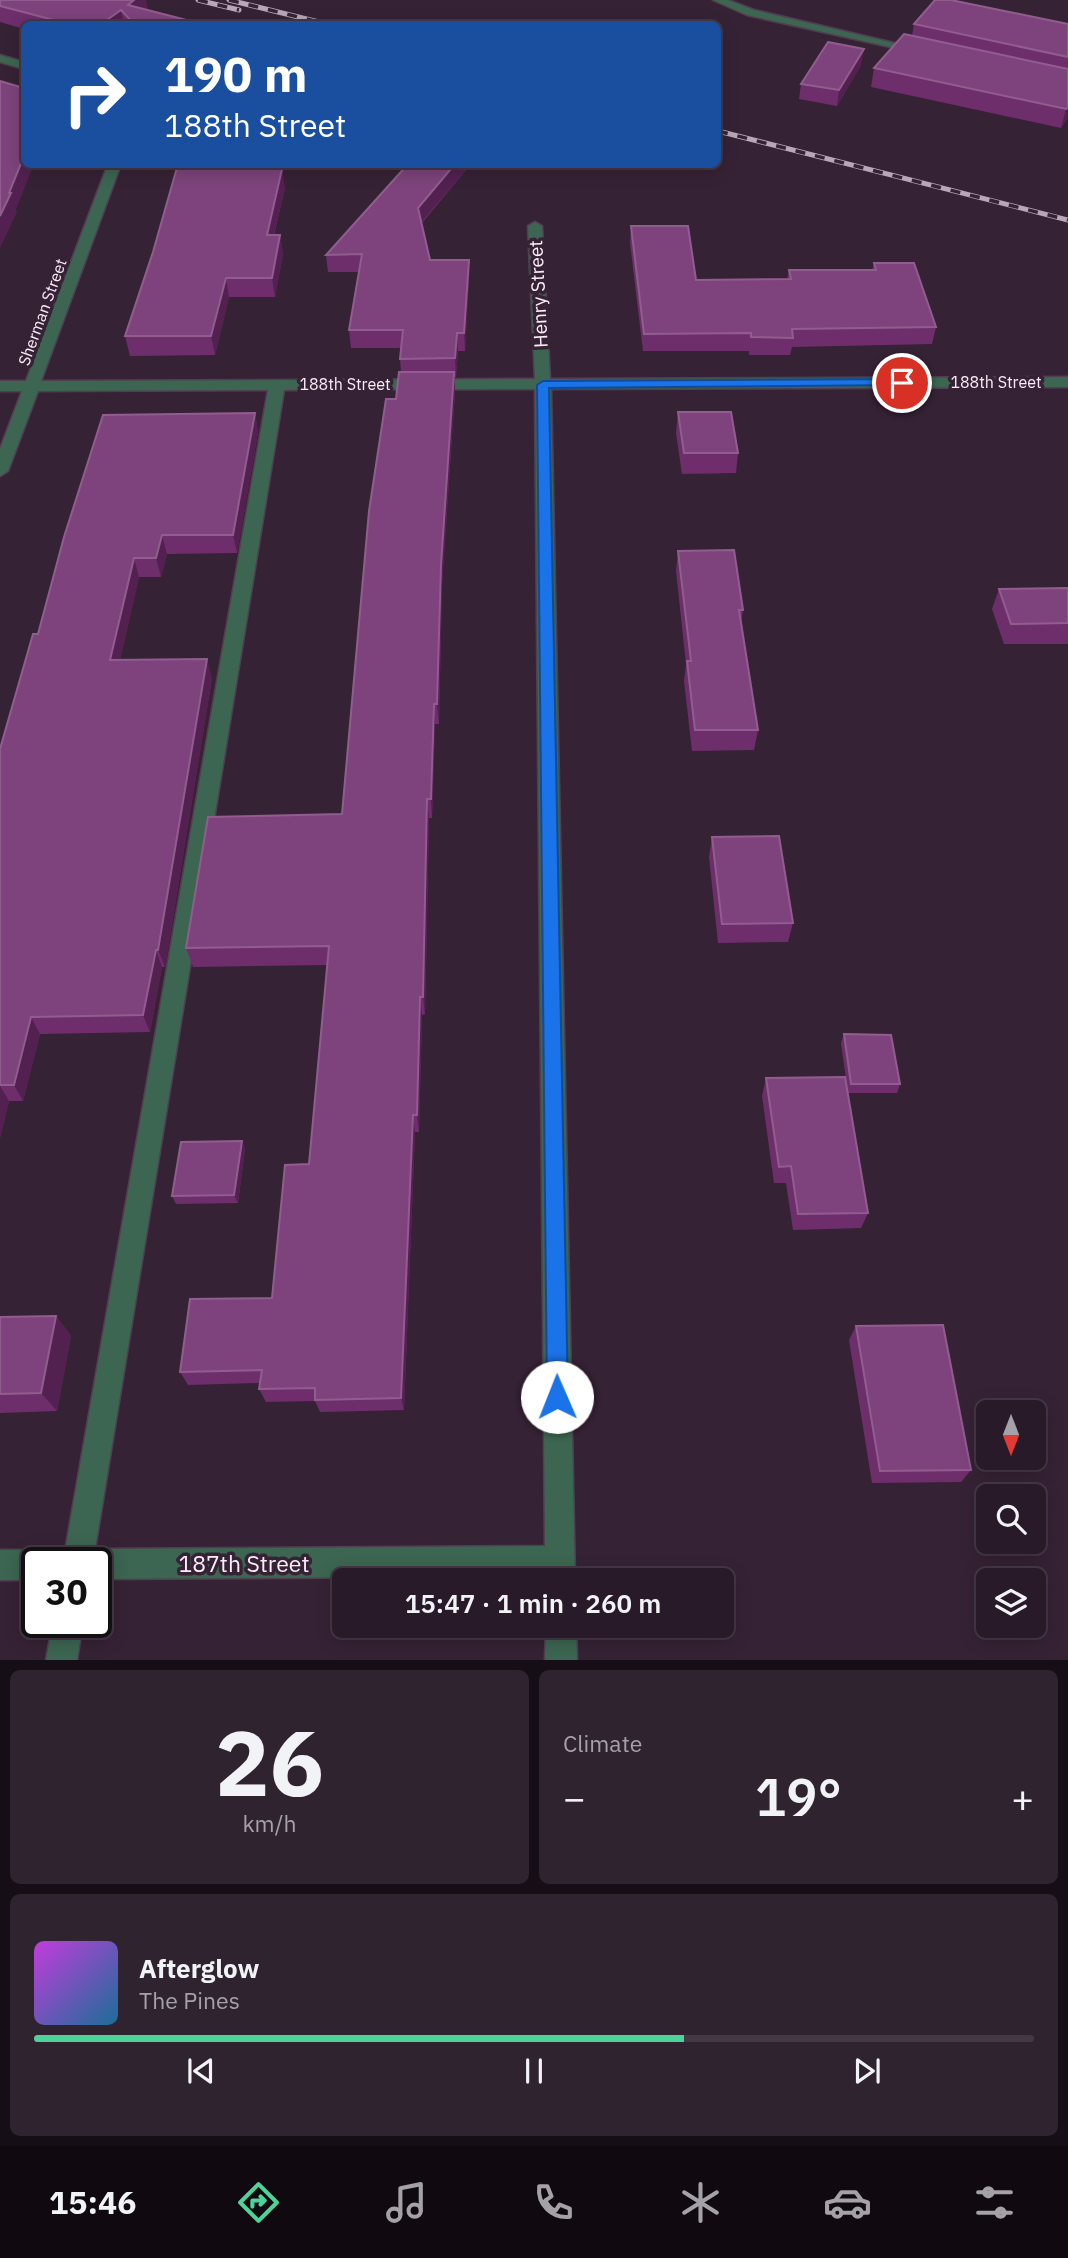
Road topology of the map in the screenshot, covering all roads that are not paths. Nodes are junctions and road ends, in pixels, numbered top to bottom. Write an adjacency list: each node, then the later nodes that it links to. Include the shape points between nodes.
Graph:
1 (718, 0): 2 (street, via 751,13)
2 (936, 54)
3 (0, 58): 4 (street)
4 (21, 65)
5 (114, 168): 9 (street, Sherman Street)
6 (535, 226): 10 (street, Henry Street)
7 (1068, 382): 10 (street, 188th Street)
8 (277, 383): 9 (street, 188th Street); 10 (street, 188th Street); 13 (street)
9 (33, 385): 11 (street, 188th Street); 12 (street, Sherman Street)
10 (543, 385): 18 (street, Henry Street)
11 (0, 386)
12 (0, 471)
13 (81, 1547)
14 (112, 1564): 17 (street, 187th Street)
15 (0, 1565): 16 (street)
16 (21, 1565)
17 (361, 1568)
18 (560, 1568)
19 (65, 1638): 21 (street)
20 (561, 1638): 22 (street)
21 (61, 1660)
22 (561, 1660)

